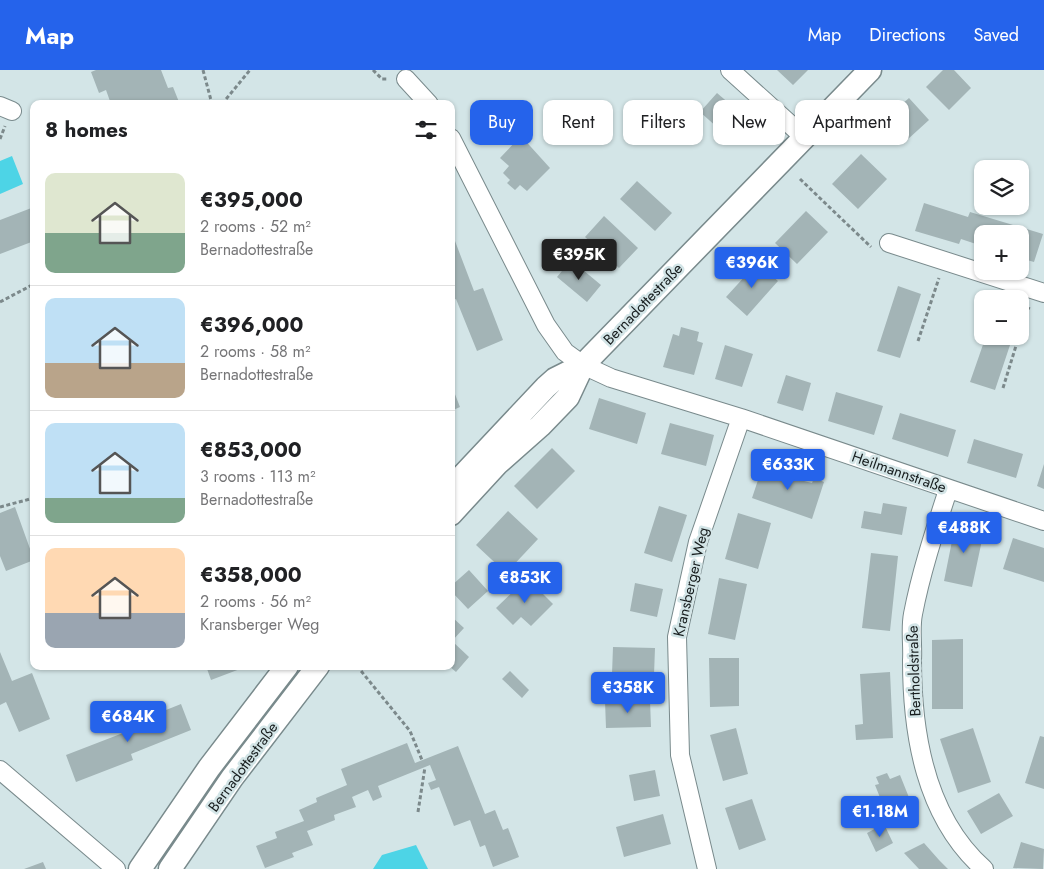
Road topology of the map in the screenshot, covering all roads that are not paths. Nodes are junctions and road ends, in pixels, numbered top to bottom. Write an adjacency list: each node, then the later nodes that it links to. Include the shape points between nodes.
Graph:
1 (730, 70): 6 (street)
2 (870, 70): 5 (street, Bernadottestraße)
3 (406, 79): 4 (street)
4 (425, 100)
5 (840, 100)
6 (795, 129)
7 (796, 145): 11 (street, Bernadottestraße)
8 (455, 146): 11 (street, via 546,325 565,352)
9 (888, 243): 10 (street)
10 (1039, 291)
11 (583, 365): 12 (street, Heilmannstraße, via 611,378); 13 (street, Bernadottestraße, via 546,387); 15 (street, Bernadottestraße, via 568,397 497,464)
12 (741, 418): 14 (street, Heilmannstraße); 23 (street, Kransberger Weg, via 698,542 677,637 680,755)
13 (455, 484)
14 (948, 490): 16 (street, Heilmannstraße); 24 (street, Bertholdstraße, via 929,549 913,616 912,698 922,764 944,819)
15 (455, 510)
16 (1044, 521)
17 (284, 670): 21 (street, Bernadottestraße, via 209,768)
18 (315, 670): 22 (street, Bernadottestraße, via 232,778)
19 (0, 770): 20 (street)
20 (116, 869)
21 (140, 869)
22 (170, 869)
23 (707, 869)
24 (984, 869)

